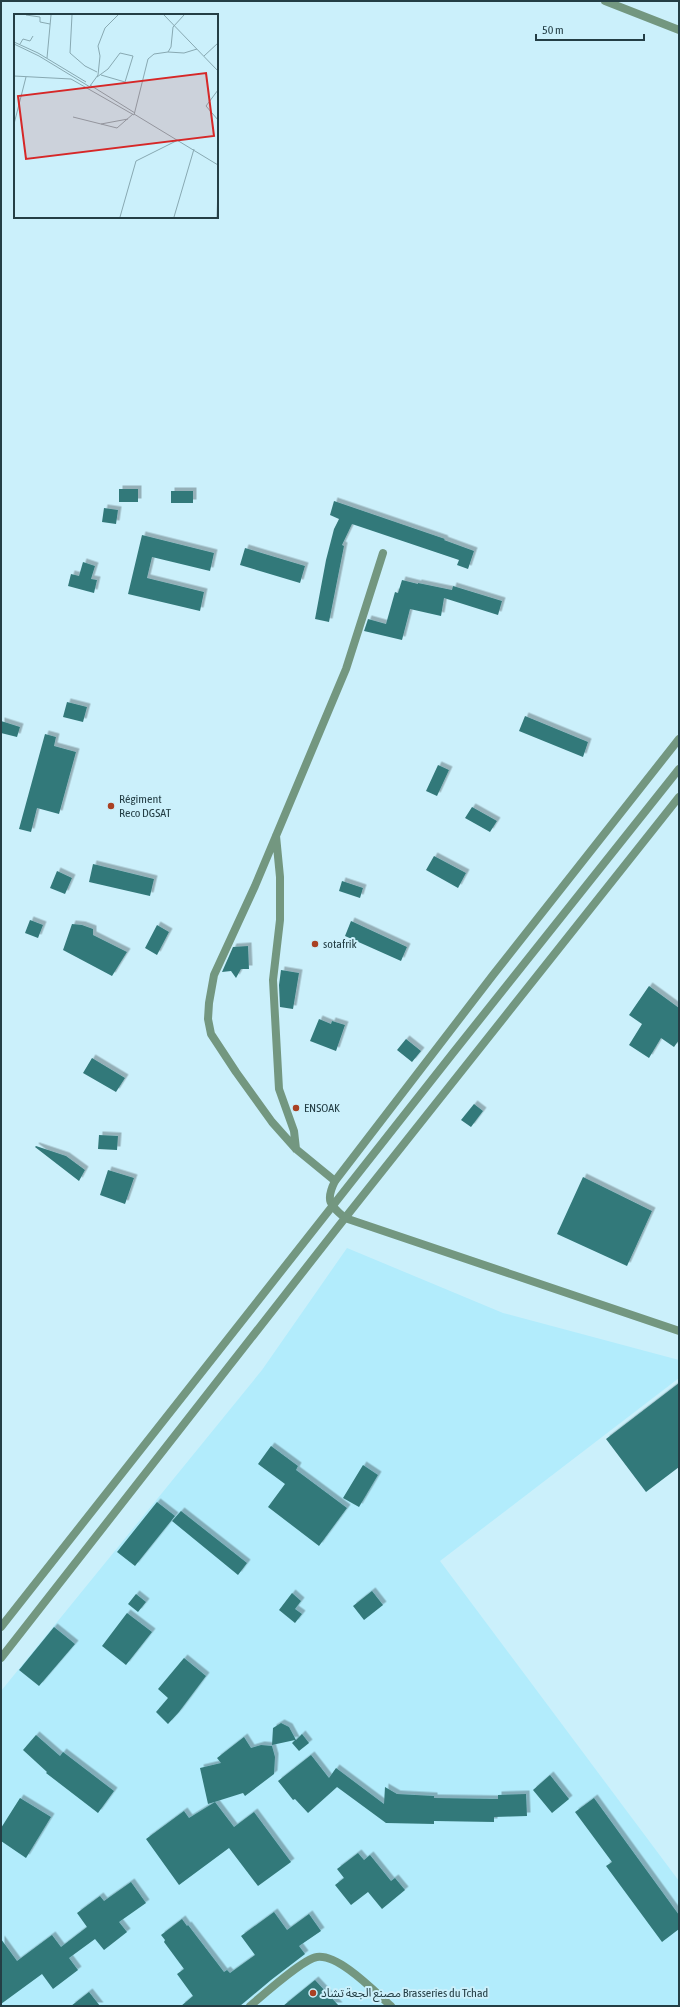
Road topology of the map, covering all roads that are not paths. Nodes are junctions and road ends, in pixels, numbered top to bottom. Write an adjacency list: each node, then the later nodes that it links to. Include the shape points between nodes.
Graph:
1 (605, 1): 2 (street)
2 (614, 3): 3 (street)
3 (679, 30)
4 (383, 553): 8 (street, via 346,669)
5 (679, 738): 10 (street)
6 (679, 769): 11 (street)
7 (679, 797): 12 (street)
8 (276, 835): 9 (street, via 280,877 280,920 273,980 278,1089 294,1131); 9 (street, via 214,975 208,1019 211,1034 236,1072 272,1122)
9 (296, 1149): 10 (street)
10 (334, 1181): 11 (street, via 330,1189)
11 (332, 1207): 12 (street); 14 (street)
12 (345, 1218): 13 (street); 15 (street)
13 (679, 1331)
14 (2, 1624)
15 (1, 1658)
16 (250, 2006): 17 (street, via 302,1964 317,1957 328,1958 342,1965)
17 (391, 2006)

